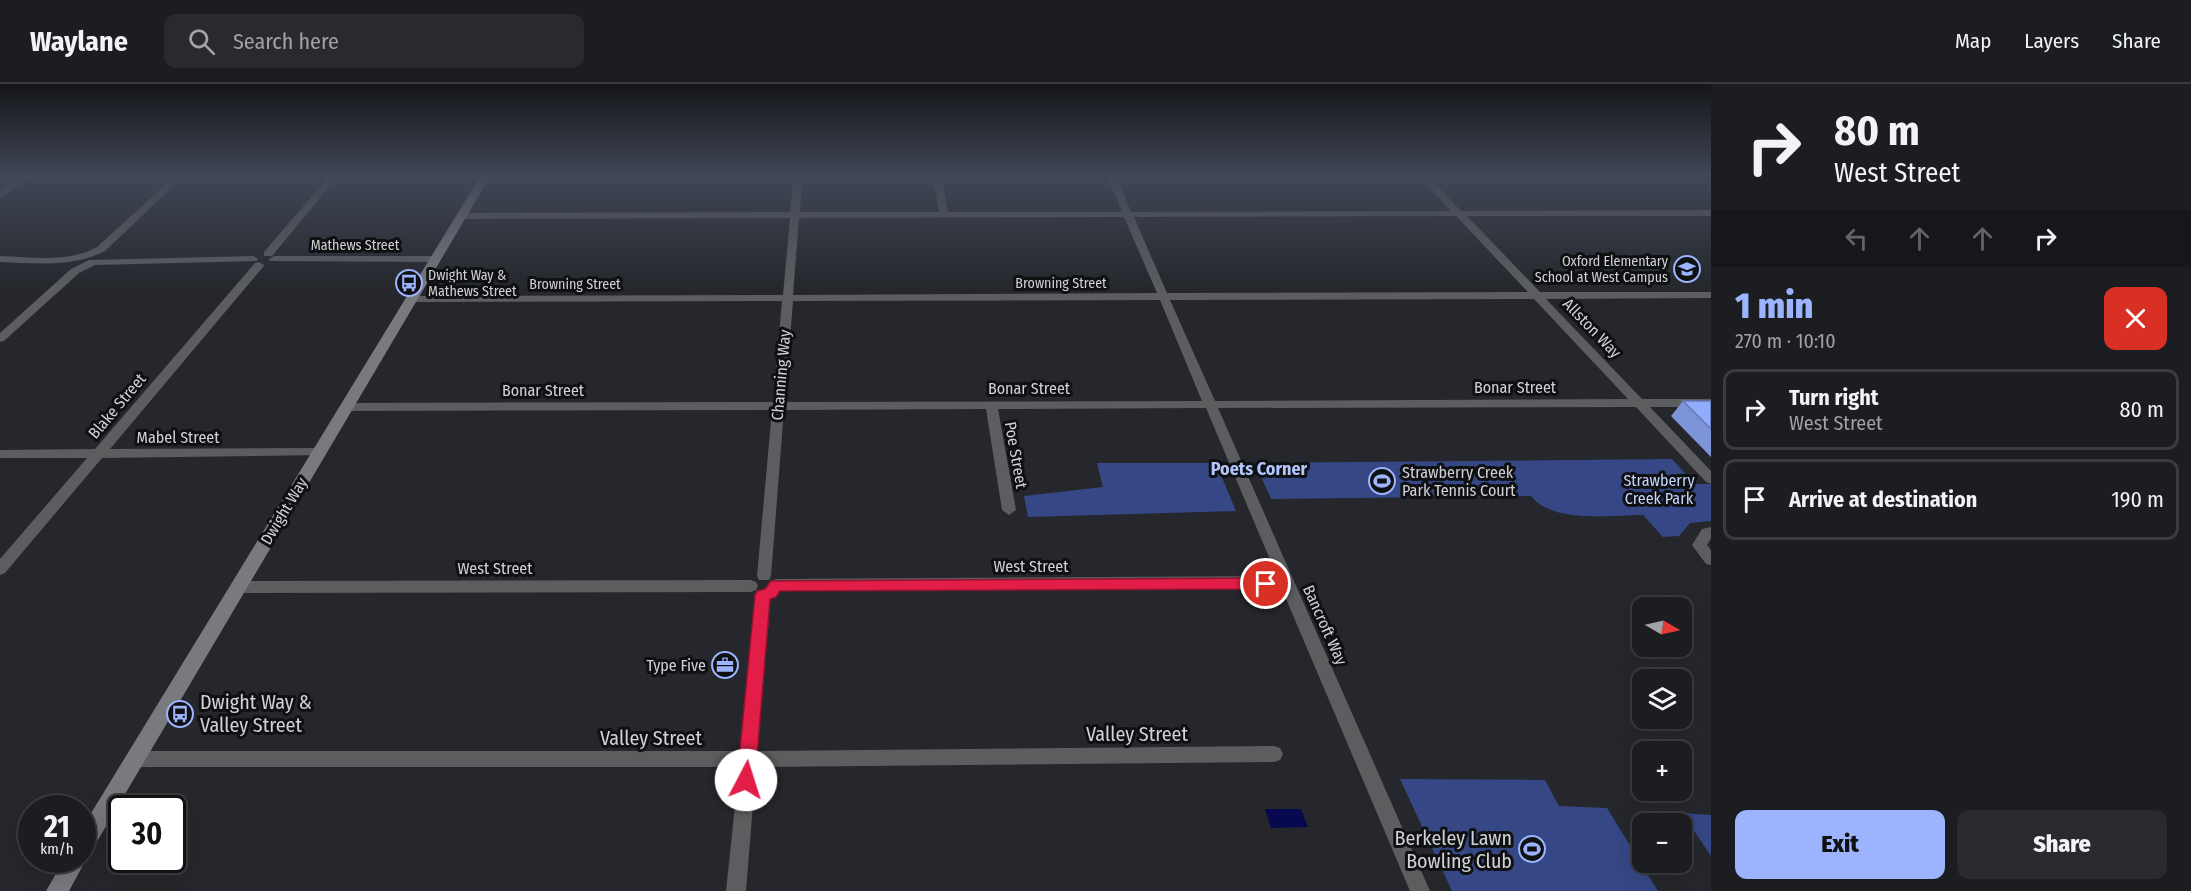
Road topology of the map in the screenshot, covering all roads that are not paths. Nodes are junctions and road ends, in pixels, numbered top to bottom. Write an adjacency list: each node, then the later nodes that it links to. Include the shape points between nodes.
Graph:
1 (140, 213): 11 (street)
2 (305, 213): 10 (street)
3 (464, 213): 9 (street, Dwight Way)
4 (1458, 213): 5 (street); 7 (street); 16 (street, Allston Way)
5 (1711, 213)
6 (944, 214): 7 (street); 8 (street)
7 (1127, 214): 17 (street, Bancroft Way)
8 (795, 215): 9 (street); 18 (street, Channing Way)
9 (462, 216): 12 (street, Dwight Way)
10 (271, 256): 12 (street, Mathews Street); 14 (street)
11 (91, 258): 13 (street); 14 (street); 20 (street)
12 (436, 259): 19 (street, Dwight Way)
13 (0, 260)
14 (256, 262): 29 (street, Blake Street)
15 (1711, 295): 16 (street, Browning Street)
16 (1536, 296): 17 (street, Browning Street); 21 (street, Allston Way)
17 (1163, 297): 18 (street, Browning Street); 23 (street, Bancroft Way)
18 (787, 298): 19 (street, Browning Street); 25 (street, Channing Way)
19 (412, 299): 26 (street, Dwight Way)
20 (0, 339)
21 (1638, 403): 22 (street, Bonar Street); 23 (street, Bonar Street); 30 (street, Allston Way)
22 (1711, 403)
23 (1209, 404): 24 (street, Bonar Street); 35 (street, Bancroft Way)
24 (991, 405): 25 (street, Bonar Street); 31 (street, Poe Street)
25 (778, 406): 26 (street, Bonar Street); 36 (street, Channing Way)
26 (347, 407): 27 (street, Dwight Way)
27 (320, 453): 29 (street, Mabel Street); 37 (street, Dwight Way)
28 (0, 454): 29 (street, Mabel Street)
29 (98, 454): 34 (street, Blake Street)
30 (1711, 479)
31 (1010, 510)
32 (1709, 533): 33 (street, via 1700,545)
33 (1711, 560)
34 (0, 569)
35 (1286, 581): 36 (street, West Street); 45 (street, Bancroft Way)
36 (764, 585): 37 (street, West Street); 39 (street, Channing Way)
37 (238, 587): 40 (street, Dwight Way)
38 (1274, 754): 39 (street, Valley Street)
39 (748, 758): 40 (street, Valley Street); 44 (street, Channing Way)
40 (136, 759): 41 (street, Dwight Way)
41 (96, 825)
42 (67, 873): 43 (street)
43 (57, 891)
44 (736, 891)
45 (1420, 891)

